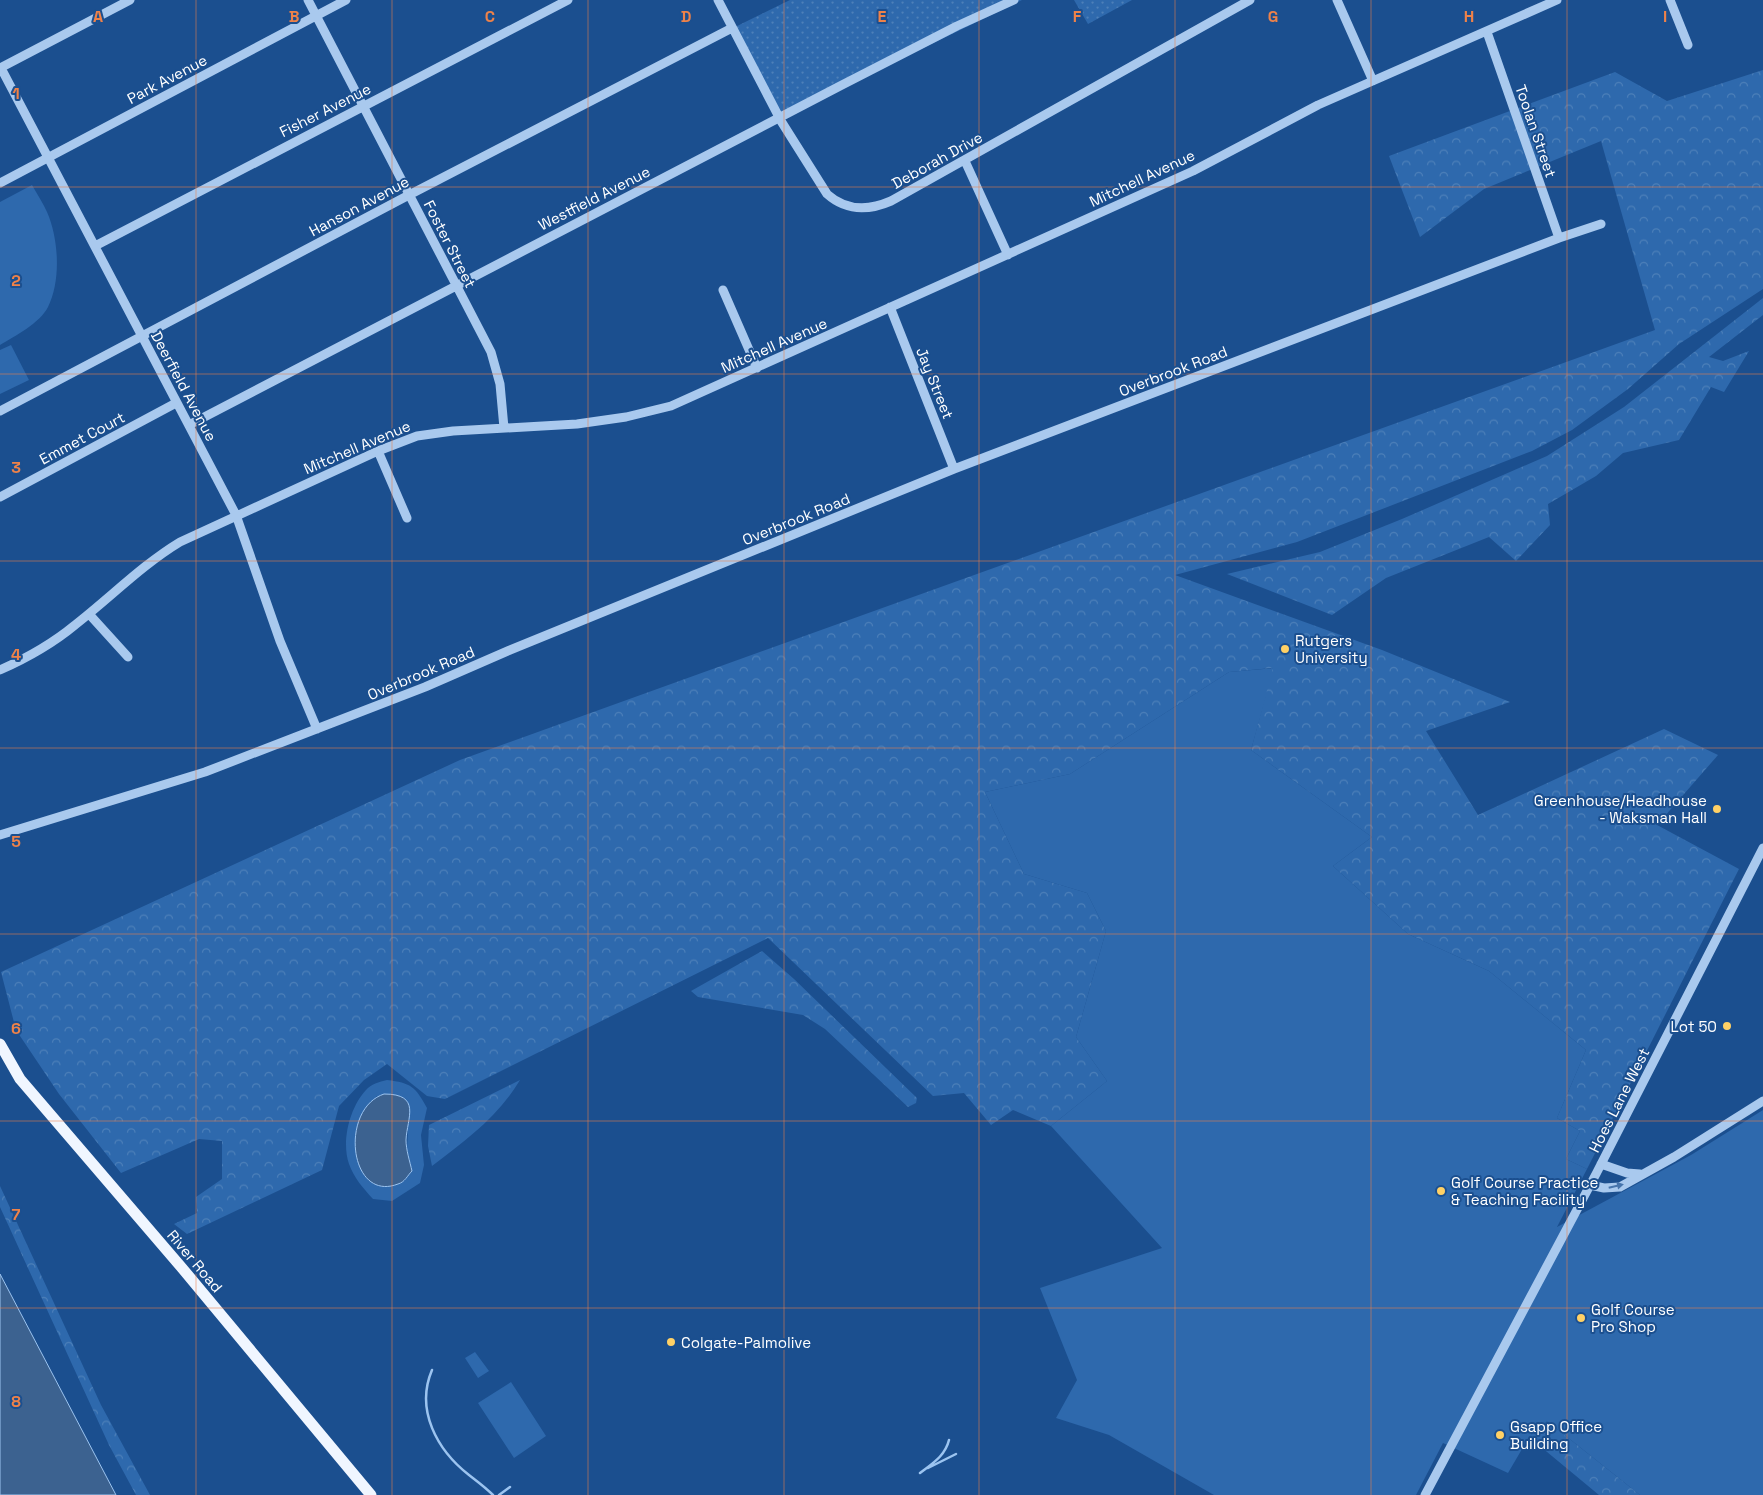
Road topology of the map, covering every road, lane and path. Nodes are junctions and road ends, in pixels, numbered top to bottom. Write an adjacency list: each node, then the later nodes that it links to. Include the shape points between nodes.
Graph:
1 (130, 0): 15 (street)
2 (308, 0): 11 (street, Foster Street)
3 (346, 0): 11 (street, Park Avenue)
4 (568, 0): 17 (street, Fisher Avenue)
5 (718, 0): 12 (street, Deborah Drive)
6 (1014, 0): 18 (street, Westfield Avenue)
7 (1250, 0): 20 (street, Deborah Drive)
8 (1337, 0): 16 (street)
9 (1557, 0): 13 (street, Mitchell Avenue)
10 (1670, 0): 14 (street)
11 (316, 16): 17 (street, Foster Street); 19 (street, Park Avenue)
12 (732, 28): 18 (street, Deborah Drive); 22 (street, Hanson Avenue)
13 (1487, 32): 16 (street, Mitchell Avenue); 24 (street, Toolan Street)
14 (1688, 45)
15 (0, 68): 19 (street, Deerfield Avenue)
16 (1373, 81): 26 (street, Mitchell Avenue, via 1318,105 1193,171)
17 (364, 105): 22 (street, Foster Street); 25 (street, Fisher Avenue)
18 (779, 118): 20 (street, Deborah Drive, via 827,194 848,207 878,206); 27 (street, Westfield Avenue)
19 (49, 157): 21 (street, Park Avenue); 25 (street, Deerfield Avenue)
20 (965, 161): 26 (street)
21 (0, 183)
22 (409, 195): 27 (street, Foster Street); 30 (street, Hanson Avenue)
23 (1601, 224): 24 (street, Overbrook Road)
24 (1558, 238): 37 (street, Overbrook Road)
25 (95, 246): 30 (street, Deerfield Avenue)
26 (1008, 255): 29 (street, Mitchell Avenue)
27 (456, 285): 34 (street, Westfield Avenue); 35 (street, Foster Street, via 491,352 500,384)
28 (724, 290): 31 (street)
29 (890, 307): 31 (street, Mitchell Avenue); 37 (street, Jay Street)
30 (142, 337): 32 (street, Deerfield Avenue); 33 (street, Hanson Avenue)
31 (757, 368): 35 (street, Mitchell Avenue, via 671,406 626,418)
32 (176, 403): 34 (street, Deerfield Avenue); 38 (street, Emmet Court)
33 (0, 411)
34 (189, 425): 39 (street, Deerfield Avenue)
35 (504, 428): 36 (street, Mitchell Avenue, via 452,430 417,436)
36 (378, 451): 39 (street, Mitchell Avenue); 40 (street)
37 (954, 469): 44 (street, Overbrook Road, via 510,650 425,688)
38 (0, 497)
39 (236, 515): 41 (street, Mitchell Avenue, via 158,556); 44 (street, Deerfield Avenue, via 280,642)
40 (407, 518)
41 (89, 614): 42 (street); 43 (street, Mitchell Avenue, via 51,643)
42 (128, 658)
43 (0, 670)
44 (317, 729): 45 (street, Overbrook Road, via 205,772)
45 (0, 835)
46 (1763, 848): 49 (street, Hoes Lane West)
47 (0, 1044): 52 (main road, River Road, via 20,1079)
48 (1763, 1101): 50 (street, via 1674,1157)
49 (1602, 1164): 50 (street); 51 (street, Hoes Lane West)
50 (1640, 1174): 51 (street, one-way to 50, via 1620,1187)
51 (1590, 1185): 53 (street, Hoes Lane West)
52 (371, 1495)
53 (1426, 1495)

